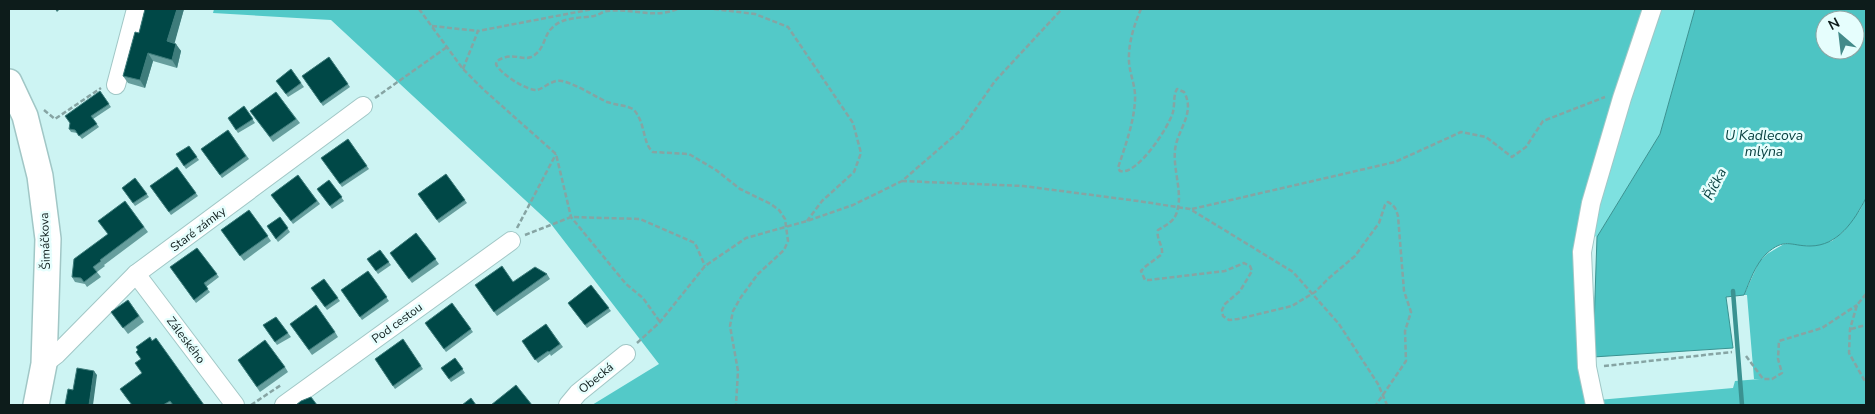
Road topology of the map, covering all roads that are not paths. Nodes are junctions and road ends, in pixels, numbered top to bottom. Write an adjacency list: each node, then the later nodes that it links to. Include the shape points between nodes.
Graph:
1 (136, 9): 4 (street)
2 (1652, 9): 14 (street, via 1591,203 1582,252 1587,367)
3 (9, 82): 9 (street, Šimáčkova, via 25,116 41,185 48,239)
4 (116, 84)
5 (362, 106): 7 (street, Staré zámky)
6 (511, 241): 12 (street, Pod cestou)
7 (136, 274): 9 (street, Staré zámky); 11 (street, Záleského)
8 (626, 354): 13 (street, Obecká, via 578,392)
9 (44, 364): 10 (street, Šimáčkova)
10 (36, 405)
11 (235, 405)
12 (284, 405)
13 (568, 405)
14 (1595, 405)

